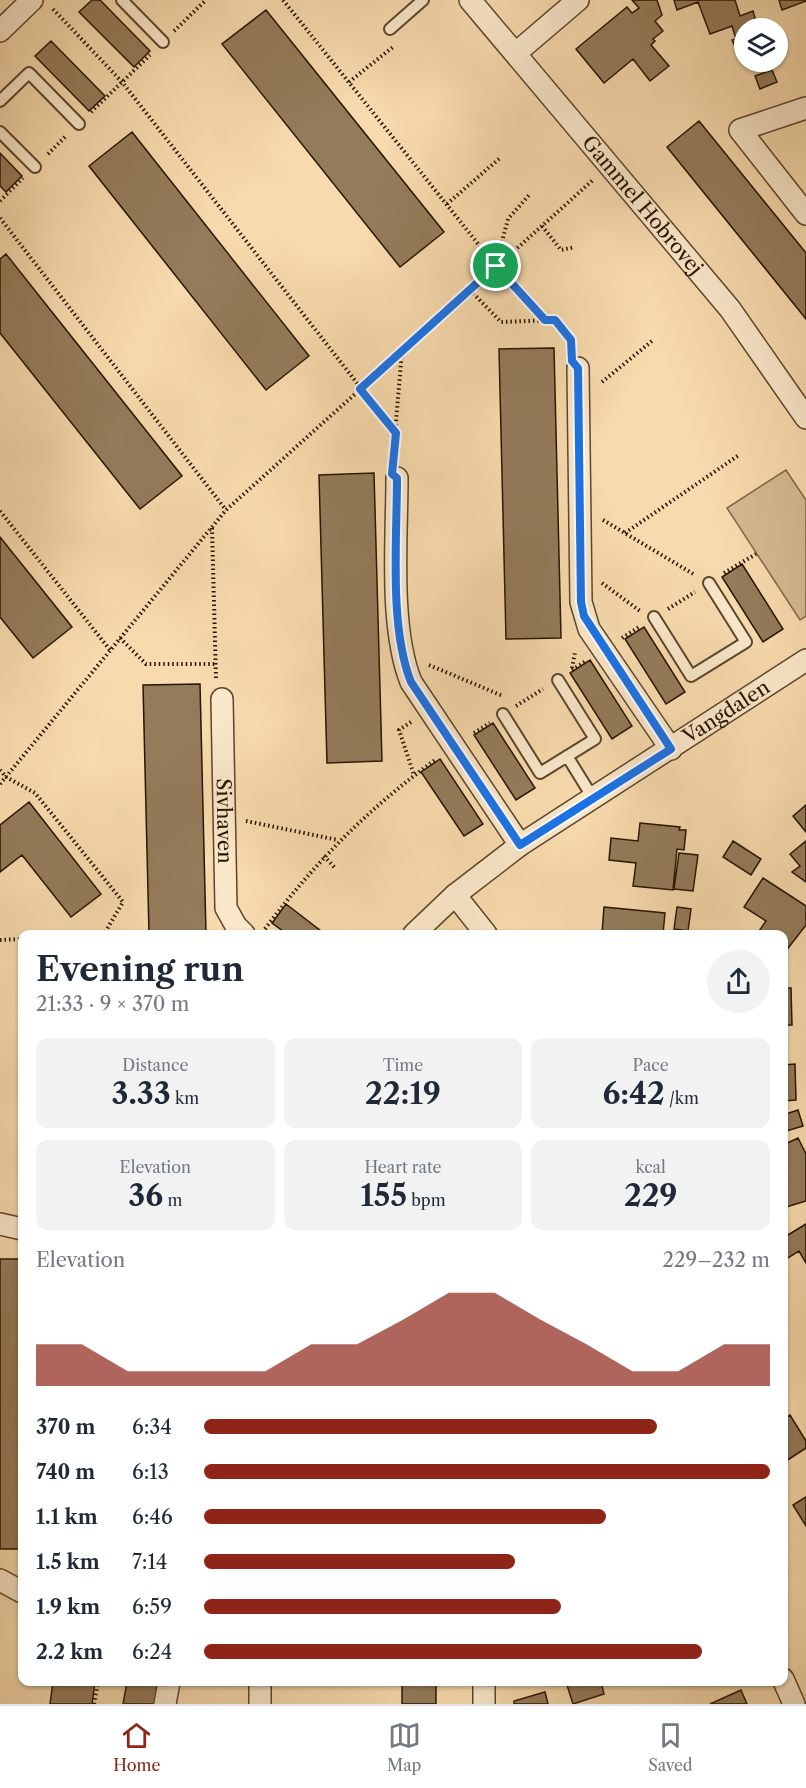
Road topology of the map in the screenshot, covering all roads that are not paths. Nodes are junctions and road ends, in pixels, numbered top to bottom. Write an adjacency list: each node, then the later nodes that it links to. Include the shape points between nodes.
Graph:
1 (122, 0): 8 (lane)
2 (423, 0): 6 (lane)
3 (470, 0): 9 (street, Gammel Hobrovej)
4 (578, 0): 9 (street)
5 (42, 4): 7 (street)
6 (390, 29)
7 (0, 31)
8 (163, 42)
9 (516, 53): 17 (street, Gammel Hobrovej, via 730,309)
10 (3, 93): 12 (lane, via 29,73)
11 (806, 108): 15 (street, via 740,129)
12 (79, 123)
13 (0, 132): 14 (lane)
14 (34, 167)
15 (806, 214)
16 (578, 368): 25 (street, via 581,602 590,629)
17 (806, 418)
18 (397, 478): 28 (street, via 401,653 411,682)
19 (709, 583): 20 (lane, via 746,642 691,676)
20 (654, 617)
21 (806, 660): 25 (street, Vangdalen)
22 (558, 680): 26 (lane, via 595,739)
23 (222, 699): 30 (street, Sivhaven, via 226,908)
24 (503, 714): 26 (lane, via 540,773)
25 (671, 749): 27 (street, Vangdalen)
26 (567, 756): 27 (lane)
27 (593, 798): 28 (street, Vangdalen)
28 (520, 845): 29 (street, Vangdalen)
29 (454, 895): 31 (street, Vangdalen); 32 (street)
30 (240, 930)
31 (418, 930)
32 (483, 930)
33 (0, 1224): 34 (street)
34 (18, 1228)
35 (0, 1580): 36 (street)
36 (18, 1590)
37 (168, 1686): 41 (street)
38 (260, 1686): 42 (street)
39 (484, 1686): 43 (street)
40 (786, 1686): 44 (street)
41 (165, 1704)
42 (260, 1704)
43 (484, 1704)
44 (794, 1704)

